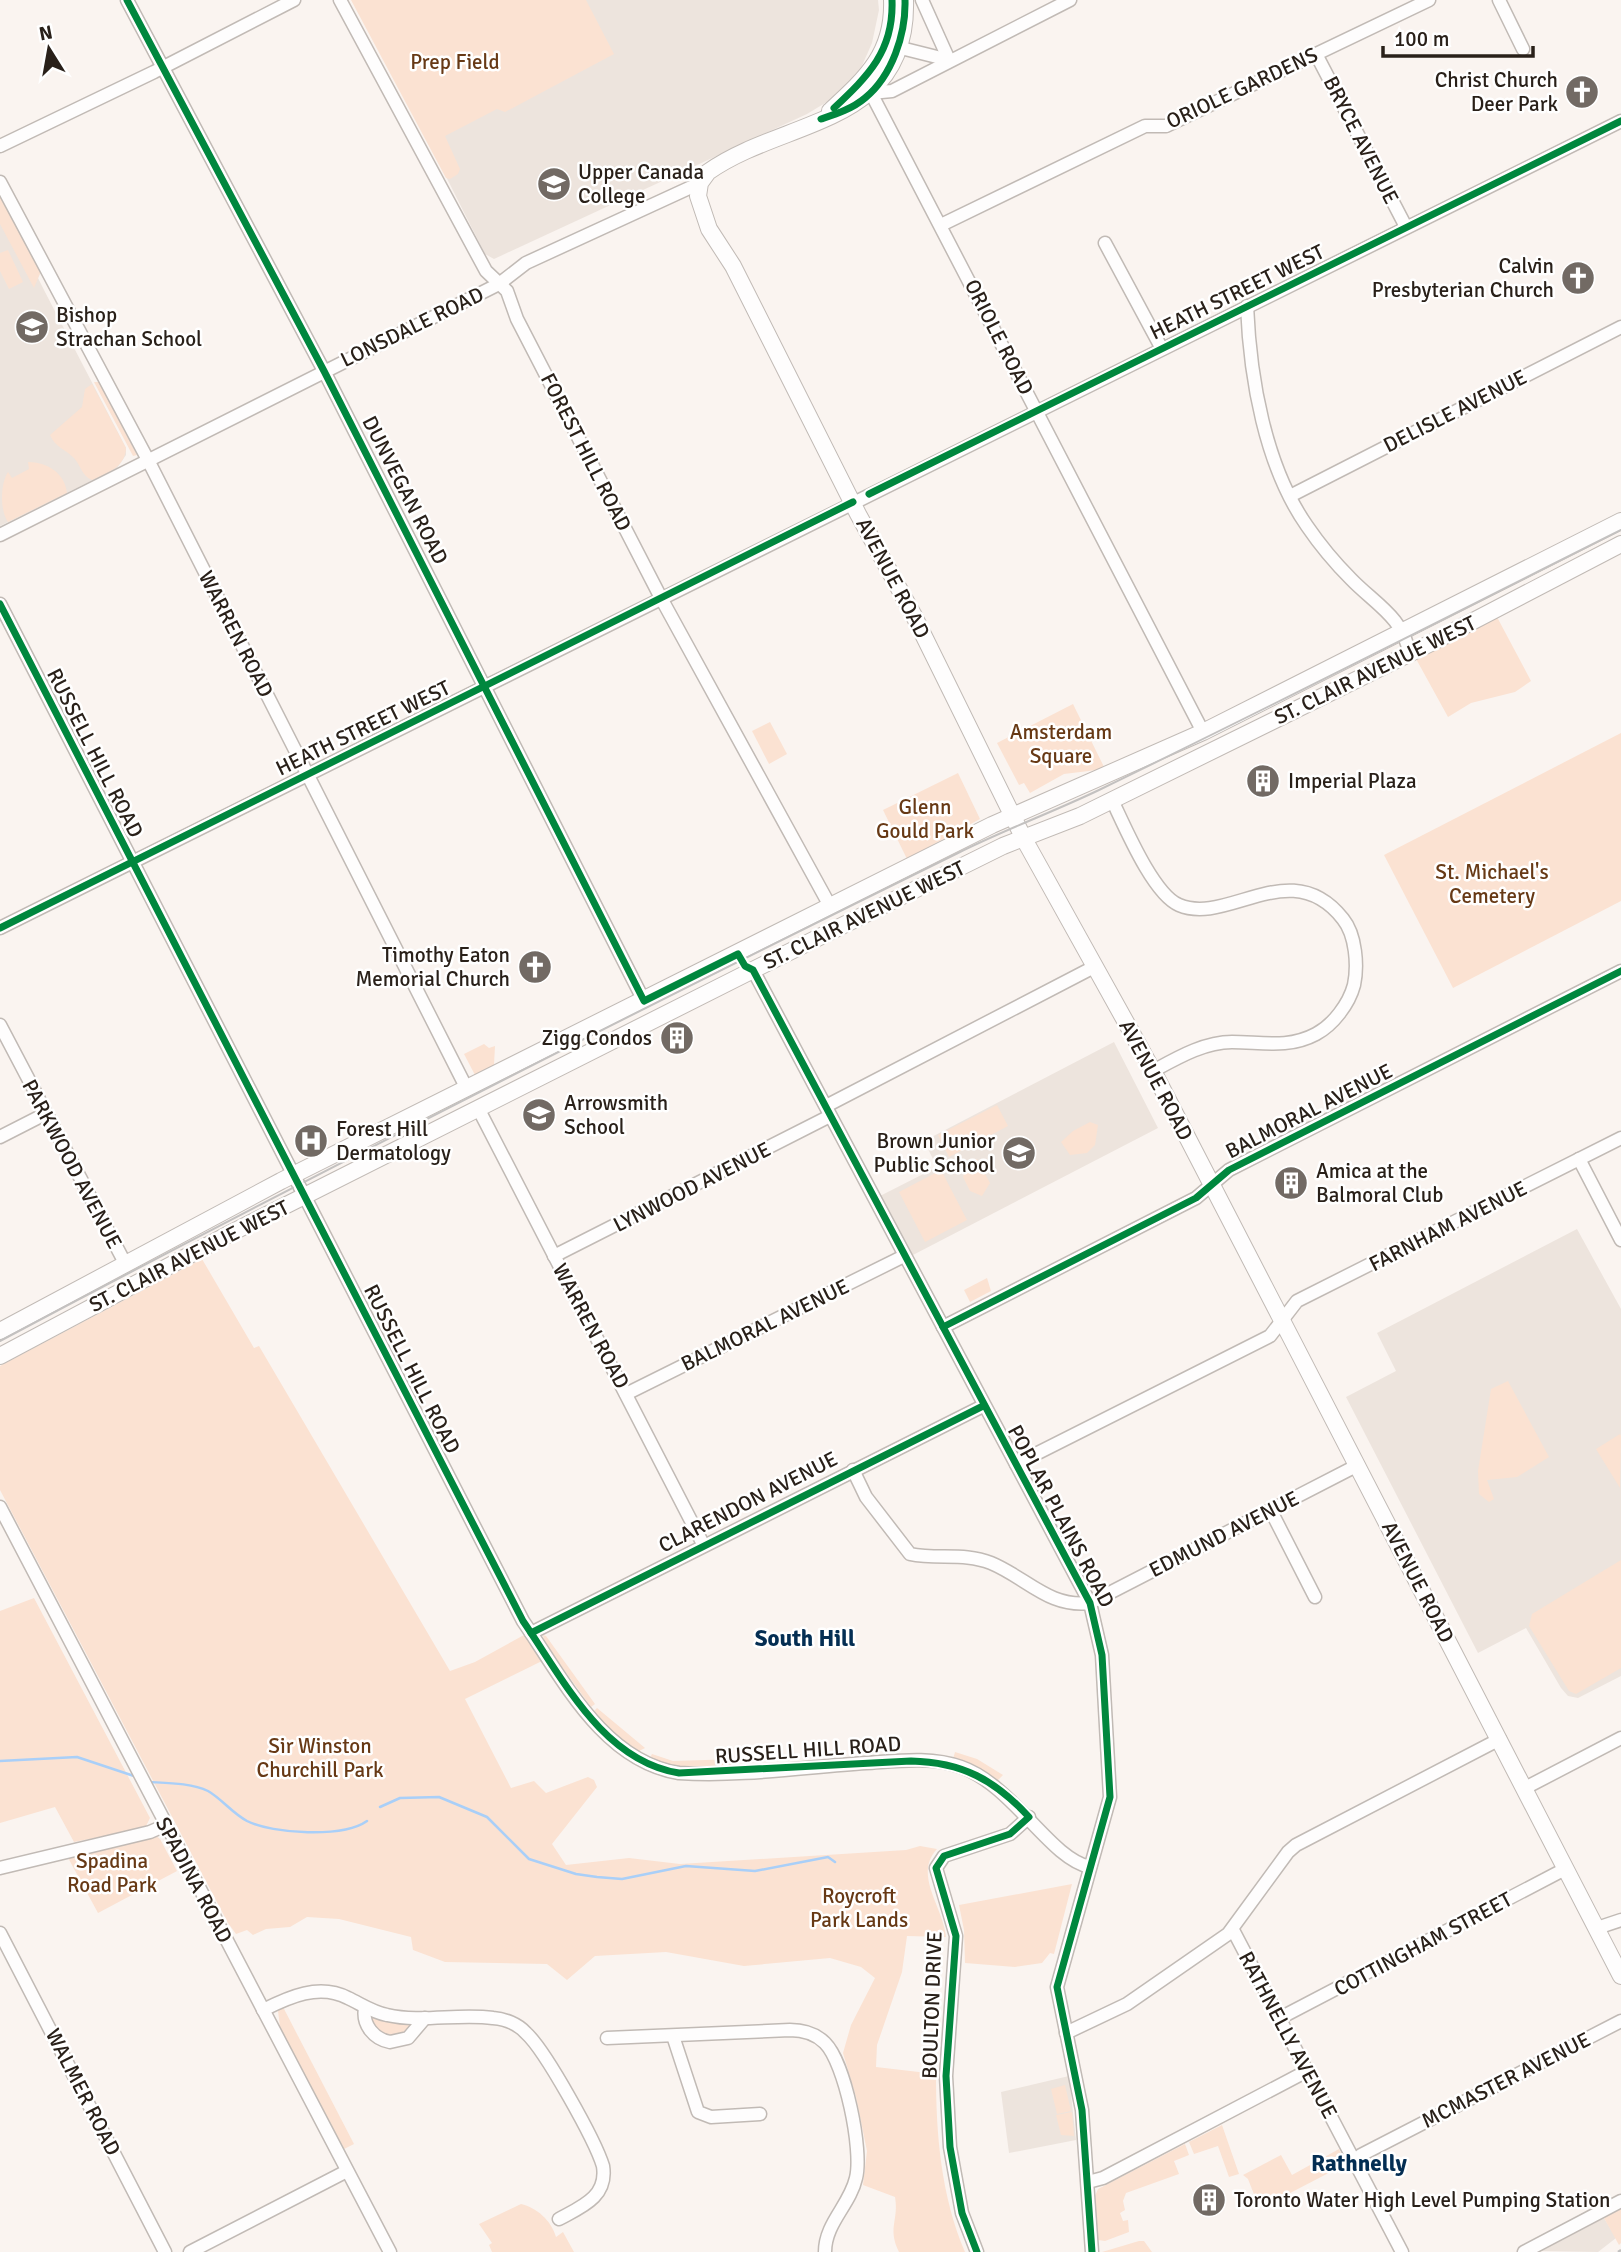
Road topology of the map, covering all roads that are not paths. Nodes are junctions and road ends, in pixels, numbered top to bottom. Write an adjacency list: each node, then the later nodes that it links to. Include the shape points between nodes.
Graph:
1 (127, 0): 15 (street, DUNVEGAN ROAD)
2 (294, 0): 15 (street)
3 (340, 0): 25 (street, FOREST HILL ROAD, via 486,271)
4 (892, 0): 14 (main road, via 887,40)
5 (905, 0): 10 (main road)
6 (922, 0): 13 (street)
7 (1070, 0): 13 (street)
8 (1429, 0): 12 (street, ORIOLE GARDENS)
9 (1499, 0): 11 (street)
10 (897, 47): 13 (street); 16 (main road)
11 (1524, 49)
12 (1316, 54): 22 (street, ORIOLE GARDENS, via 1166,126 1145,126); 23 (street, BRYCE AVENUE)
13 (949, 60): 16 (street, via 892,91)
14 (877, 63): 16 (main road, via 868,84); 17 (main road, via 858,87)
15 (163, 68): 19 (street); 29 (street, DUNVEGAN ROAD)
16 (871, 93): 17 (main road, via 854,106); 22 (street, ORIOLE ROAD)
17 (821, 119): 21 (main road, LONSDALE ROAD, via 720,165)
18 (1621, 121): 23 (street, HEATH STREET WEST)
19 (0, 146)
20 (0, 182): 31 (street, WARREN ROAD)
21 (700, 183): 25 (street, LONSDALE ROAD, via 526,263); 33 (main road, AVENUE ROAD, via 703,216)
22 (941, 225): 30 (street, ORIOLE ROAD)
23 (1406, 227): 26 (street, HEATH STREET WEST)
24 (1105, 243): 28 (street)
25 (499, 284): 29 (street, LONSDALE ROAD); 37 (street, FOREST HILL ROAD)
26 (1247, 306): 28 (street, HEATH STREET WEST); 32 (street, via 1257,402)
27 (1621, 327): 32 (street, DELISLE AVENUE)
28 (1162, 349): 30 (street, HEATH STREET WEST)
29 (324, 371): 31 (street, LONSDALE ROAD); 41 (street, DUNVEGAN ROAD)
30 (1037, 410): 33 (street, HEATH STREET WEST); 42 (street, ORIOLE ROAD)
31 (148, 460): 35 (street, LONSDALE ROAD); 43 (street, WARREN ROAD)
32 (1290, 496): 39 (street, via 1335,562)
33 (853, 502): 37 (street, HEATH STREET WEST); 45 (main road, AVENUE ROAD)
34 (1621, 521): 39 (main road, ST. CLAIR AVENUE WEST)
35 (0, 536)
36 (1621, 544): 40 (main road, ST. CLAIR AVENUE WEST)
37 (661, 598): 41 (street, HEATH STREET WEST); 48 (street, FOREST HILL ROAD)
38 (0, 604): 47 (street, RUSSELL HILL ROAD)
39 (1403, 630): 40 (street); 42 (main road, ST. CLAIR AVENUE WEST)
40 (1409, 653): 44 (main road, ST. CLAIR AVENUE WEST)
41 (487, 688): 43 (street, HEATH STREET WEST); 53 (street, DUNVEGAN ROAD)
42 (1203, 732): 45 (main road, ST. CLAIR AVENUE WEST)
43 (308, 774): 47 (street, HEATH STREET WEST); 58 (street, WARREN ROAD)
44 (1112, 800): 46 (main road, ST. CLAIR AVENUE WEST); 57 (street, via 1164,896 1194,908 1276,891 1300,892 1322,900 1349,926 1357,969 1352,992 1339,1014 1317,1034 1276,1045 1230,1042 1199,1048)
45 (1013, 816): 46 (main road, AVENUE ROAD); 48 (main road, ST. CLAIR AVENUE WEST)
46 (1024, 839): 50 (main road, AVENUE ROAD); 51 (main road, ST. CLAIR AVENUE WEST)
47 (132, 863): 49 (street, HEATH STREET WEST); 65 (street, RUSSELL HILL ROAD)
48 (830, 906): 53 (main road, ST. CLAIR AVENUE WEST)
49 (0, 928)
50 (1094, 967): 57 (main road, AVENUE ROAD); 60 (street, LYNWOOD AVENUE)
51 (753, 970): 56 (main road, ST. CLAIR AVENUE WEST); 60 (street, POPLAR PLAINS ROAD)
52 (1621, 971): 66 (street, BALMORAL AVENUE, via 1229,1170)
53 (644, 1001): 55 (main road, ST. CLAIR AVENUE WEST)
54 (0, 1026): 61 (street, PARKWOOD AVENUE)
55 (579, 1032): 56 (main road); 58 (main road, ST. CLAIR AVENUE WEST)
56 (589, 1054): 59 (main road, ST. CLAIR AVENUE WEST)
57 (1153, 1070): 66 (main road, AVENUE ROAD)
58 (467, 1089): 65 (main road, ST. CLAIR AVENUE WEST)
59 (478, 1108): 67 (main road, ST. CLAIR AVENUE WEST); 69 (street, WARREN ROAD)
60 (828, 1111): 69 (street, LYNWOOD AVENUE); 70 (street, POPLAR PLAINS ROAD)
61 (45, 1114): 62 (street); 71 (street, PARKWOOD AVENUE)
62 (0, 1137)
63 (1621, 1138): 64 (street, FARNHAM AVENUE)
64 (1580, 1159): 68 (street); 72 (street, FARNHAM AVENUE, via 1297,1301)
65 (292, 1176): 67 (street, RUSSELL HILL ROAD); 71 (main road, ST. CLAIR AVENUE WEST)
66 (1211, 1184): 72 (main road, AVENUE ROAD); 73 (street, BALMORAL AVENUE, via 1196,1198)
67 (303, 1198): 75 (main road, ST. CLAIR AVENUE WEST); 86 (street, RUSSELL HILL ROAD)
68 (1621, 1240)
69 (554, 1256): 76 (street, WARREN ROAD)
70 (904, 1256): 73 (street, POPLAR PLAINS ROAD); 76 (street, BALMORAL AVENUE)
71 (126, 1265): 74 (main road, ST. CLAIR AVENUE WEST)
72 (1282, 1321): 78 (street, via 1270,1336); 79 (main road, AVENUE ROAD)
73 (943, 1327): 77 (street, POPLAR PLAINS ROAD)
74 (0, 1331)
75 (0, 1356)
76 (626, 1394): 83 (street, WARREN ROAD)
77 (983, 1406): 78 (street, POPLAR PLAINS ROAD); 80 (street, CLARENDON AVENUE)
78 (1016, 1464): 85 (street, POPLAR PLAINS ROAD)
79 (1358, 1465): 82 (street, EDMUND AVENUE); 88 (main road, AVENUE ROAD)
80 (852, 1470): 83 (street, CLARENDON AVENUE); 85 (street, via 866,1497 910,1553 974,1557 1048,1597 1077,1604)
81 (0, 1507): 91 (street, SPADINA ROAD)
82 (1271, 1511): 84 (street); 85 (street, EDMUND AVENUE)
83 (703, 1544): 86 (street, CLARENDON AVENUE)
84 (1315, 1597)
85 (1090, 1602): 92 (street, POPLAR PLAINS ROAD, via 1102,1655 1110,1797)
86 (531, 1633): 90 (street, RUSSELL HILL ROAD, via 598,1726 630,1755 651,1766 692,1774 938,1762 983,1776)
87 (1621, 1738): 89 (street)
88 (1500, 1739): 89 (main road, AVENUE ROAD); 97 (street, via 1296,1845)
89 (1525, 1788): 94 (main road, AVENUE ROAD)
90 (1029, 1817): 92 (street, RUSSELL HILL ROAD, via 1072,1862); 119 (street, BOULTON DRIVE, via 1010,1835 944,1856 936,1868 956,1936 946,2076 950,2147 962,2213)
91 (166, 1825): 93 (street); 101 (street, SPADINA ROAD)
92 (1090, 1867): 105 (street, POPLAR PLAINS ROAD, via 1058,1978)
93 (0, 1868)
94 (1566, 1869): 96 (main road, AVENUE ROAD); 103 (street, COTTINGHAM STREET)
95 (1621, 1920): 96 (street)
96 (1597, 1928): 99 (main road, AVENUE ROAD)
97 (1233, 1930): 103 (street, RATHNELLY AVENUE); 105 (street, via 1136,1998)
98 (0, 1933): 115 (street, WALMER ROAD)
99 (1621, 1976)
100 (365, 2008): 101 (street, via 338,1993 312,1991); 102 (street); 102 (street, via 372,2032 390,2042 408,2038)
101 (263, 2010): 111 (street, SPADINA ROAD)
102 (425, 2018): 114 (street, via 496,2018 521,2028 534,2041 604,2171 596,2196)
103 (1280, 2018): 108 (street, RATHNELLY AVENUE)
104 (1621, 2021): 110 (street, MCMASTER AVENUE)
105 (1066, 2033): 112 (street, POPLAR PLAINS ROAD, via 1078,2082)
106 (673, 2036): 107 (street); 109 (street, via 698,2112 711,2118); 118 (street, via 800,2030 829,2048 845,2092 858,2163 854,2186 827,2235)
107 (607, 2038)
108 (1307, 2071): 110 (street, RATHNELLY AVENUE); 112 (street)
109 (760, 2114)
110 (1354, 2162): 121 (street, RATHNELLY AVENUE)
111 (347, 2171): 116 (street); 117 (street, SPADINA ROAD)
112 (1088, 2182): 120 (street, POPLAR PLAINS ROAD)
113 (1621, 2201): 122 (street)
114 (559, 2220)
115 (165, 2252)
116 (190, 2252)
117 (390, 2252)
118 (825, 2252)
119 (977, 2252)
120 (1092, 2252)
121 (1402, 2252)
122 (1524, 2252)

